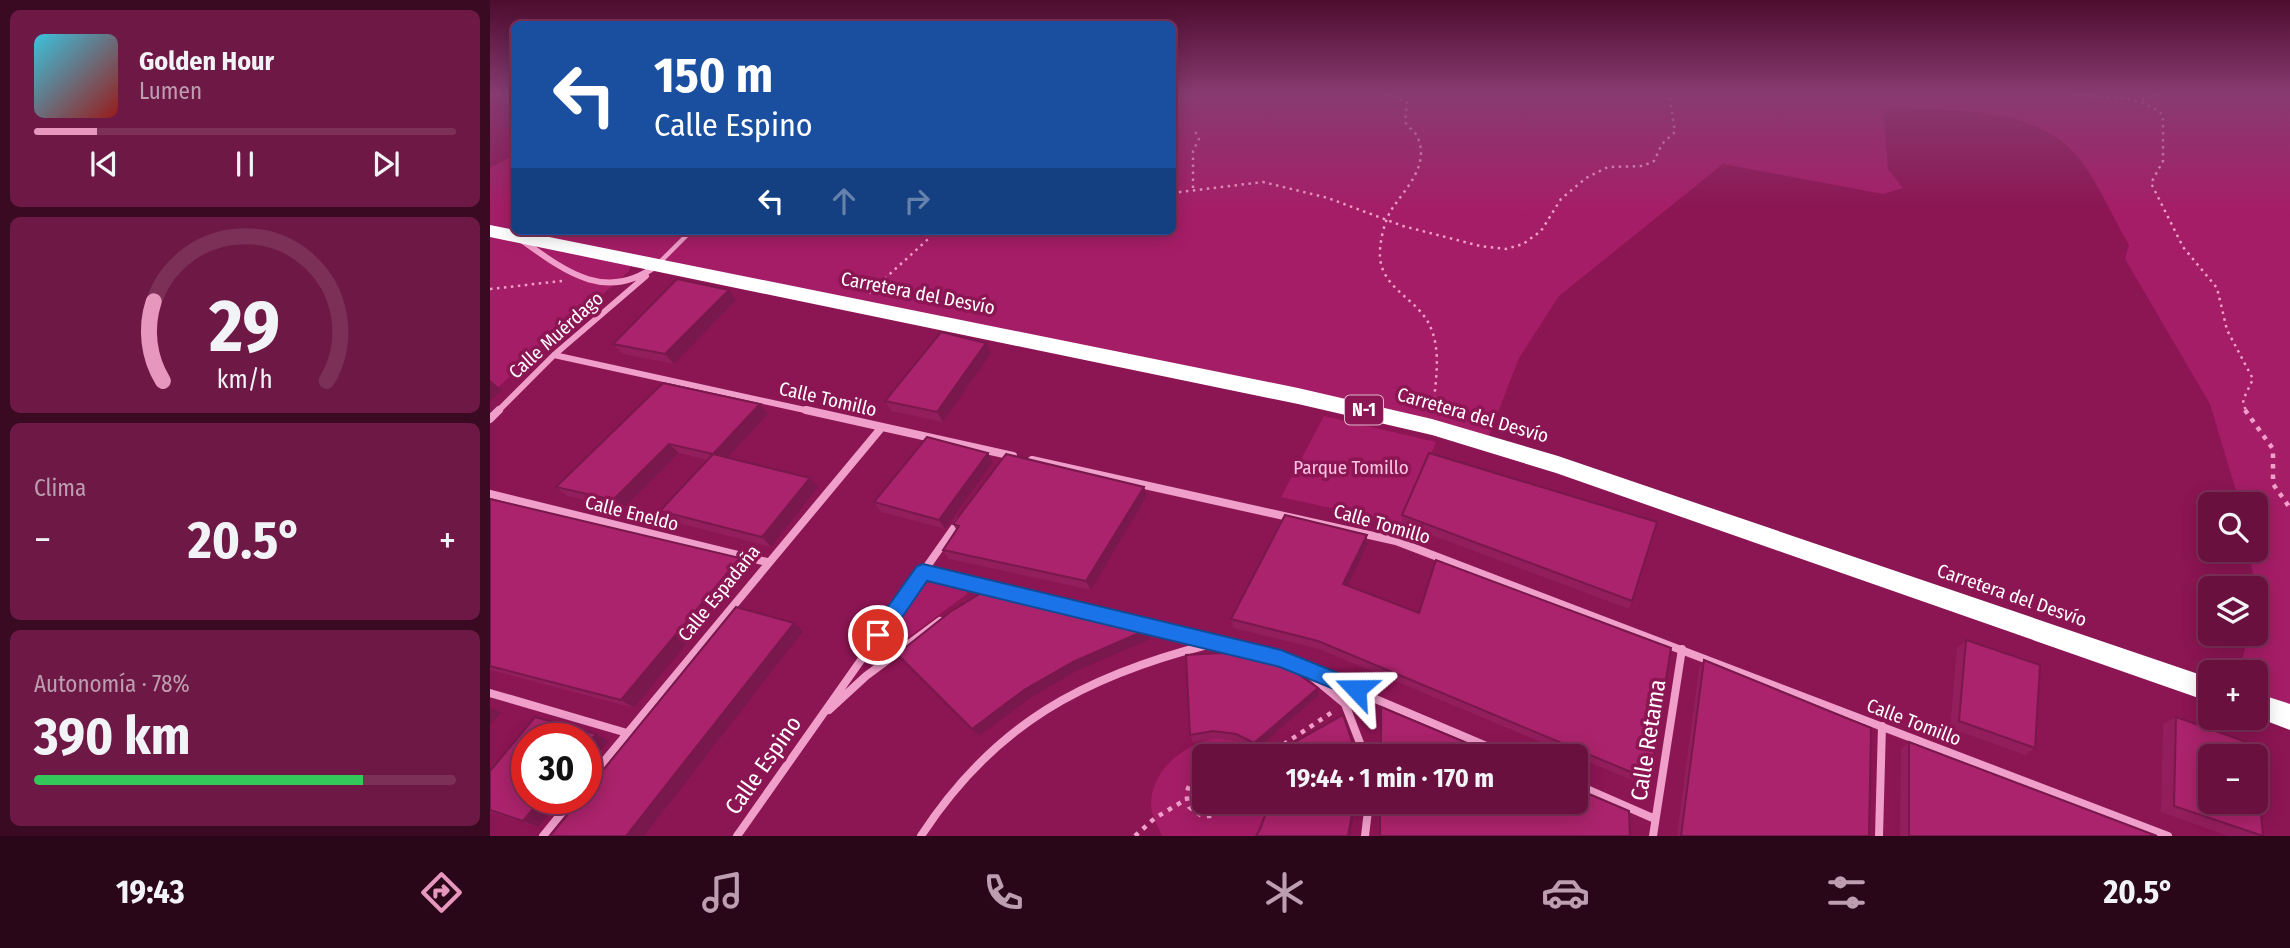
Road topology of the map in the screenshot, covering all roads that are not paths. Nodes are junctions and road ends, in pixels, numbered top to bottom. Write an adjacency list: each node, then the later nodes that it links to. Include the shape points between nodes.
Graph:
1 (490, 231): 3 (highway, Carretera del Desvío / N-1)
2 (687, 235): 4 (lane)
3 (516, 236): 4 (highway, Carretera del Desvío / N-1); 4 (street, Carretera del Desvío, via 552,262 612,286)
4 (652, 270): 5 (street, Calle Muérdago); 20 (highway, Carretera del Desvío / N-1, via 858,305 1432,427 1558,465)
5 (554, 355): 6 (street, Calle Muérdago); 7 (street, Calle Tomillo)
6 (490, 419)
7 (882, 427): 8 (street, Calle Tomillo); 12 (street, Calle Espadaña)
8 (1006, 455): 9 (street); 18 (street, Calle Tomillo, via 1396,541)
9 (998, 466)
10 (490, 494): 12 (street, Calle Eneldo)
11 (968, 508): 13 (street, Calle Espino)
12 (767, 562): 26 (street, Calle Espadaña)
13 (923, 572): 14 (street); 24 (street, Calle Espino)
14 (990, 589): 15 (street); 17 (street)
15 (980, 596)
16 (948, 616): 24 (street, Calle Espino, via 866,676)
17 (1216, 643): 19 (street); 36 (street, via 1163,654 1089,685 1039,713 961,780)
18 (1682, 649): 25 (street, Calle Tomillo); 33 (street, Calle Retama)
19 (1296, 665): 27 (street, via 1345,704); 28 (street)
20 (2198, 686)
21 (490, 693): 26 (street)
22 (2268, 709): 23 (highway)
23 (2290, 717)
24 (818, 720): 34 (street, Calle Espino)
25 (1882, 726): 39 (street); 40 (street, Calle Tomillo)
26 (627, 733): 29 (street, Calle Espadaña)
27 (1360, 744)
28 (1482, 744)
29 (602, 763)
30 (1588, 790): 33 (street)
31 (561, 814): 35 (street)
32 (1368, 814): 37 (street)
33 (1656, 819): 38 (street, Calle Retama)
34 (738, 835)
35 (543, 836)
36 (922, 836)
37 (1365, 836)
38 (1653, 836)
39 (1879, 836)
40 (2168, 836)

